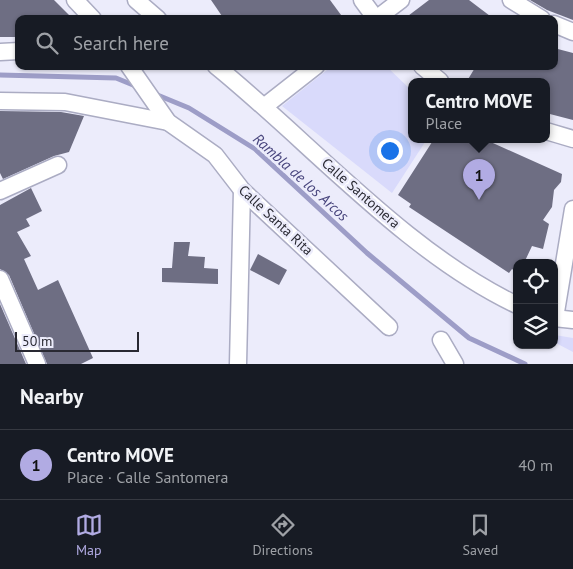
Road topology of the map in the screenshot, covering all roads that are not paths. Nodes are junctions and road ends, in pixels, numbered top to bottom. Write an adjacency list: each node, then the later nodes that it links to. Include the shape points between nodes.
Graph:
1 (75, 0): 6 (street)
2 (362, 0): 8 (street)
3 (401, 0): 9 (street)
4 (511, 0): 10 (street)
5 (139, 9): 7 (street)
6 (89, 15)
7 (150, 15)
8 (373, 15)
9 (381, 15)
10 (535, 15)
11 (558, 26): 12 (street)
12 (573, 32)
13 (15, 51): 14 (street)
14 (0, 52)
15 (132, 70): 20 (street, Calle Santa Rita)
16 (221, 70): 19 (street, Calle Santomera)
17 (311, 70): 19 (street)
18 (0, 101): 20 (street, via 65,102)
19 (265, 106): 28 (street, Calle Santomera, via 374,206 418,241 465,276)
20 (168, 122): 24 (street, Calle Santa Rita, via 215,155)
21 (550, 132): 22 (street)
22 (573, 138)
23 (58, 165): 25 (street)
24 (242, 190): 32 (street, Calle Santa Rita); 35 (street)
25 (0, 191)
26 (573, 209): 29 (street)
27 (0, 278): 34 (street)
28 (515, 304)
29 (557, 304)
30 (558, 318): 31 (street)
31 (573, 320)
32 (389, 327)
33 (440, 340): 36 (street)
34 (37, 364)
35 (238, 364)
36 (456, 364)

